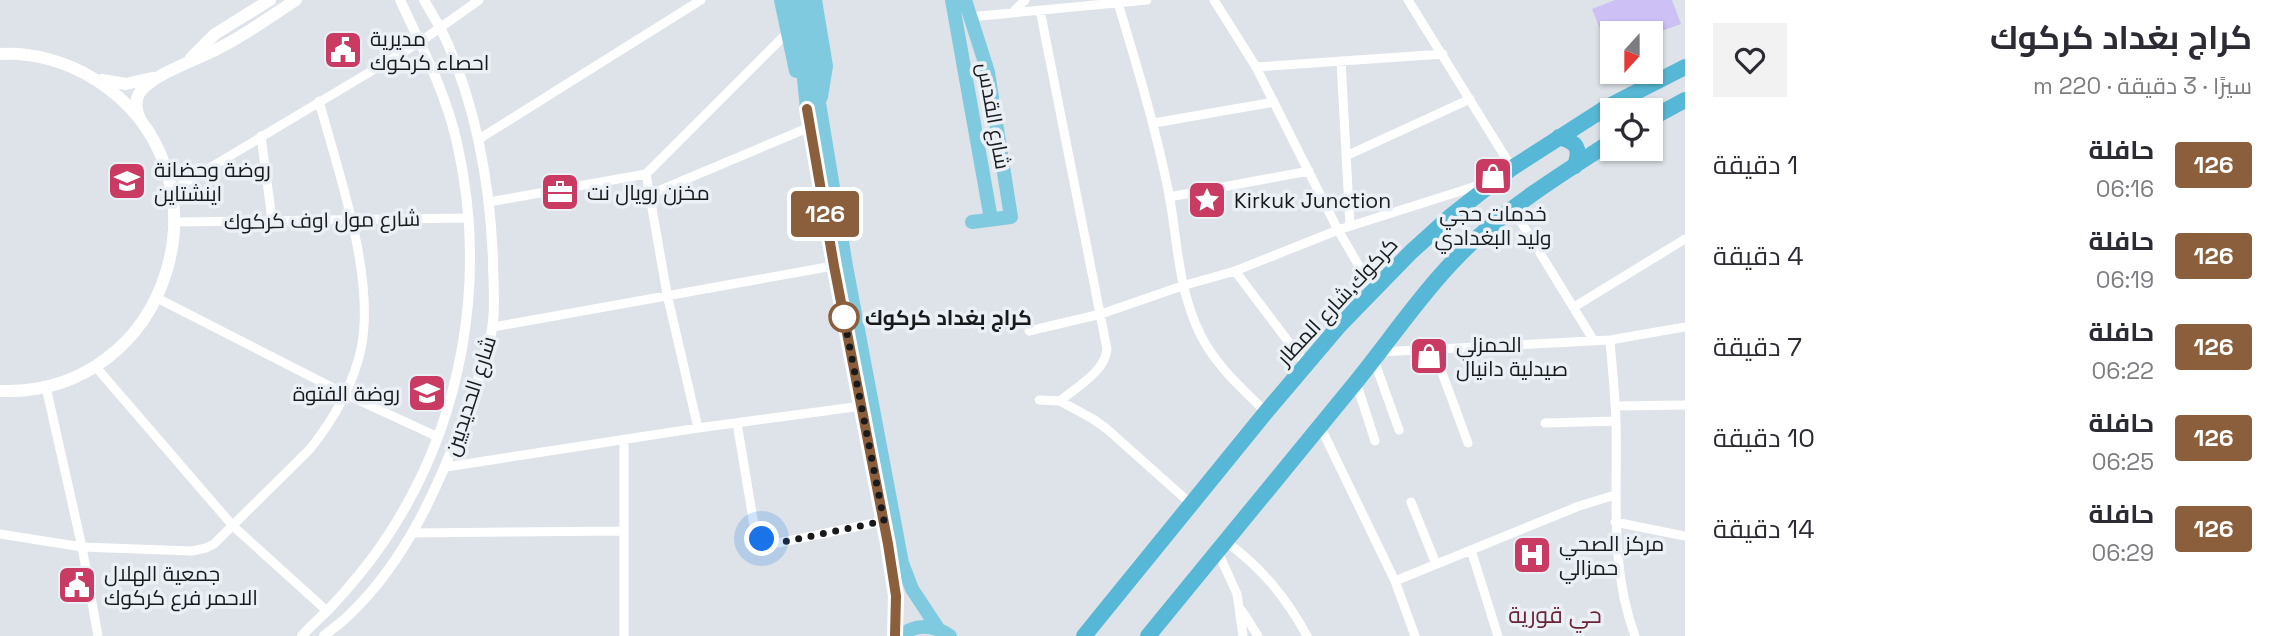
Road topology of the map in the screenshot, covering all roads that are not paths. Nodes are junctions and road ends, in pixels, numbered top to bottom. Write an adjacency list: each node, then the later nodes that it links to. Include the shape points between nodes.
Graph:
1 (270, 0): 30 (main road, via 215,34)
2 (296, 0): 30 (main road, via 224,46)
3 (400, 0): 24 (street, شارع الحديديين)
4 (424, 0): 22 (street, شارع الحديديين)
5 (479, 0): 22 (street)
6 (701, 0): 45 (street)
7 (781, 0): 23 (main road)
8 (792, 0): 37 (main road)
9 (802, 0): 37 (main road)
10 (815, 0): 37 (main road, via 826,66 823,89)
11 (944, 0): 21 (main road)
12 (952, 0): 21 (main road)
13 (967, 0): 21 (main road)
14 (1025, 0): 20 (street)
15 (1147, 0): 18 (street)
16 (1214, 0): 28 (street)
17 (1408, 0): 26 (street)
18 (1118, 3): 19 (street); 41 (street)
19 (1040, 10): 20 (street); 74 (street)
20 (1012, 13): 21 (street)
21 (963, 18): 60 (main road, شارع القدس); 60 (main road, شارع القدس, via 988,72 1011,217)
22 (439, 28): 24 (street); 45 (street, شارع الحديديين, via 463,81)
23 (788, 33): 37 (main road, via 799,86); 51 (street)
24 (420, 42): 35 (street); 58 (street, شارع الحديديين, via 440,85 457,143)
25 (0, 54): 31 (main road, via 44,58)
26 (1443, 54): 27 (street); 33 (street)
27 (1340, 61): 28 (street); 47 (street)
28 (1256, 67): 36 (street)
29 (1685, 67): 32 (highway, كركوك,شارع المطار)
30 (174, 69): 31 (main road, via 126,84); 40 (main road, via 138,96 136,107)
31 (87, 75): 40 (main road, via 124,102)
32 (1625, 98)
33 (1470, 99): 47 (street); 49 (street)
34 (1685, 100): 39 (highway)
35 (319, 101): 43 (street); 59 (street)
36 (1274, 102): 41 (street); 50 (street)
37 (813, 107): 42 (main road); 124 (main road, via 902,563 912,589)
38 (1600, 111): 44 (highway, كركوك,شارع المطار)
39 (1663, 112)
40 (142, 123): 53 (main road, via 161,155)
41 (1154, 123): 55 (street)
42 (810, 127): 54 (street); 67 (main road)
43 (261, 136): 53 (street); 61 (street)
44 (1559, 137): 48 (highway, via 1577,146); 49 (highway, كركوك,شارع المطار)
45 (479, 139): 56 (street, شارع الحديديين)
46 (1600, 149): 48 (highway)
47 (1346, 156): 64 (street)
48 (1575, 166): 57 (highway)
49 (1512, 168): 52 (highway, كركوك,شارع المطار)
50 (1309, 171): 55 (street); 65 (street)
51 (646, 174): 54 (street); 56 (street)
52 (1494, 181): 64 (street); 70 (highway, كركوك,شارع المطار, via 1431,233)
53 (171, 191): 62 (main road)
54 (651, 194): 71 (street)
55 (1169, 197): 69 (street)
56 (489, 202): 75 (street, شارع الحديديين)
57 (1513, 209): 73 (street); 81 (highway, via 1457,258)
58 (469, 218): 59 (street, شارع مول اوف كركوك); 84 (street, شارع الحديديين, via 469,295)
59 (350, 219): 61 (street, شارع مول اوف كركوك); 89 (street, via 360,264 364,323 358,360)
60 (991, 219): 63 (main road)
61 (272, 220): 62 (street, شارع مول اوف كركوك)
62 (175, 222): 72 (main road, via 171,261)
63 (972, 222)
64 (1350, 226): 65 (street)
65 (1338, 230): 68 (street); 70 (street)
66 (1685, 239): 73 (street)
67 (834, 266): 71 (street); 94 (main road)
68 (1235, 271): 69 (street); 82 (street)
69 (1182, 286): 74 (street); 95 (street, via 1196,327 1212,354)
70 (1373, 290): 82 (highway, كركوك,شارع المطار)
71 (667, 294): 75 (street); 100 (street)
72 (157, 298): 83 (main road, via 131,337); 89 (street)
73 (1574, 307): 79 (street)
74 (1101, 314): 77 (street); 91 (street, via 1105,360)
75 (492, 327): 85 (street, شارع الحديديين)
76 (1685, 327): 78 (street)
77 (1029, 331)
78 (1611, 340): 79 (street); 93 (street)
79 (1594, 341): 80 (street)
80 (1434, 351): 81 (street); 105 (street)
81 (1377, 356): 86 (highway); 101 (street)
82 (1306, 365): 95 (highway, كركوك,شارع المطار)
83 (95, 366): 87 (main road); 112 (street)
84 (457, 376): 85 (street); 102 (street, شارع الحديديين)
85 (478, 382): 106 (street, شارع الحديديين)
86 (1356, 382): 99 (highway); 104 (street)
87 (46, 387): 88 (main road); 118 (street)
88 (0, 391)
89 (345, 394): 102 (street); 112 (street, via 310,449)
90 (1039, 400): 91 (street)
91 (1060, 401): 109 (street, via 1107,429)
92 (1685, 405): 93 (street)
93 (1615, 406): 96 (street)
94 (862, 407): 97 (street); 110 (main road)
95 (1266, 412): 109 (highway, كركوك,شارع المطار)
96 (1616, 421): 98 (street); 107 (street)
97 (737, 423): 100 (street); 110 (street, via 754,525 762,539 783,542)
98 (1545, 423)
99 (1320, 426): 117 (highway); 121 (street)
100 (698, 428): 103 (street)
101 (1399, 430)
102 (438, 437): 123 (street, شارع الحديديين, via 385,539)
103 (624, 439): 106 (street); 113 (street)
104 (1376, 441)
105 (1468, 443)
106 (446, 467): 114 (street, شارع الحديديين)
107 (1615, 495): 111 (street); 119 (street)
108 (1411, 502): 120 (street)
109 (1191, 504): 130 (highway, كركوك,شارع المطار)
110 (884, 521): 129 (main road)
111 (1615, 522): 116 (street); 137 (street, via 1623,596)
112 (233, 526): 118 (street, via 214,544 199,550); 123 (street)
113 (623, 531): 114 (street); 128 (street)
114 (412, 533): 127 (street, شارع الحديديين, via 353,612)
115 (0, 534): 118 (street)
116 (1685, 537)
117 (1221, 546): 122 (street); 131 (highway); 134 (street, via 1250,560 1273,583)
118 (82, 547): 125 (street)
119 (1471, 550): 120 (street); 136 (street)
120 (1436, 564): 121 (street)
121 (1395, 581): 135 (street)
122 (1241, 610): 132 (street); 133 (street)
123 (327, 611): 126 (street, شارع الحديديين)
124 (944, 633): 129 (main road, via 917,627)
125 (98, 636)
126 (302, 636)
127 (324, 636)
128 (624, 636)
129 (898, 636)
130 (1084, 636)
131 (1148, 636)
132 (1243, 636)
133 (1258, 636)
134 (1307, 636)
135 (1415, 636)
136 (1498, 636)
137 (1635, 636)

